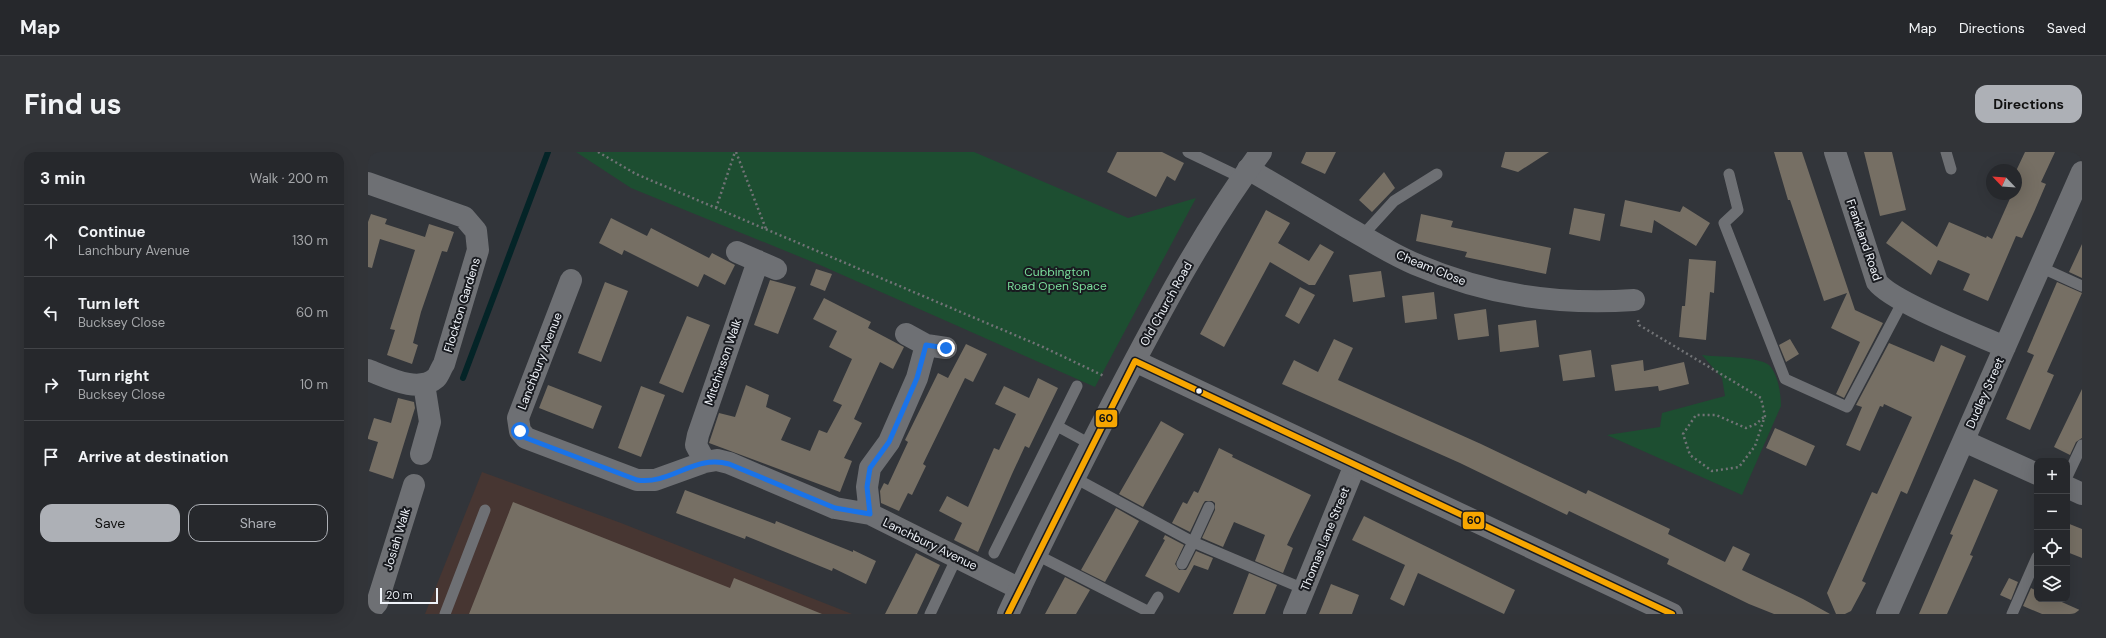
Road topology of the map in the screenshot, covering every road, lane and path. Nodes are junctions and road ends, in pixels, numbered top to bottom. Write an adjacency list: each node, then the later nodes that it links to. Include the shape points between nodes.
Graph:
1 (598, 152): 13 (path, via 636,174)
2 (736, 152): 13 (path); 14 (path)
3 (1188, 152): 9 (lane)
4 (1261, 152): 9 (street, Old Church Road)
5 (1835, 152): 21 (street, Frankland Road, via 1877,282 1886,292)
6 (1946, 152): 7 (lane)
7 (1951, 169)
8 (2082, 172): 17 (street, Dudley Street)
9 (1245, 174): 15 (street, Cheam Close); 24 (street, Old Church Road, via 1208,229)
10 (1437, 174): 15 (lane, via 1394,201)
11 (1729, 174): 21 (lane, via 1738,210 1724,223 1785,379 1847,407)
12 (368, 183): 26 (street, Flockton Gardens, via 464,217 476,232 478,250 444,364 437,378)
13 (716, 208): 14 (path)
14 (766, 230): 27 (path, via 1044,347)
15 (1362, 236): 20 (street, Cheam Close, via 1413,264 1461,282 1512,295 1555,301)
16 (737, 252): 35 (street, Mitchinson Walk, via 767,265 698,436 696,445)
17 (2040, 267): 19 (lane); 23 (street, Dudley Street)
18 (571, 280): 35 (street, Lanchbury Avenue, via 518,418 520,431 526,438 637,480 655,480)
19 (2082, 286)
20 (1634, 300): 29 (path, via 1639,325 1761,398)
21 (1903, 301): 23 (street, Frankland Road)
22 (906, 334): 45 (street, via 936,346 917,378 889,442 870,468 867,487)
23 (2005, 347): 31 (street, Dudley Street)
24 (1135, 361): 27 (street, Old Church Road); 36 (street)
25 (368, 370): 26 (street, via 409,384)
26 (424, 384): 34 (street, via 430,422)
27 (1122, 385): 32 (street, Old Church Road)
28 (1077, 386): 30 (lane)
29 (1765, 416): 29 (path, via 1746,428 1716,414 1696,415 1683,434 1690,455 1712,471 1739,467 1755,446)
30 (1056, 426): 32 (lane); 47 (lane)
31 (1964, 441): 38 (street); 62 (street, Dudley Street)
32 (1092, 445): 39 (street, Old Church Road)
33 (2082, 445): 37 (lane)
34 (421, 454)
35 (705, 462): 45 (street, Lanchbury Avenue, via 717,460 835,508)
36 (1355, 465): 53 (street, Thomas Lane Street); 61 (street)
37 (2070, 471)
38 (2034, 473)
39 (1075, 478): 46 (lane); 48 (street, Old Church Road)
40 (414, 485): 55 (street, Josiah Walk, via 377,603)
41 (2070, 489): 42 (street)
42 (2082, 494)
43 (1209, 507): 46 (lane)
44 (485, 510): 57 (lane)
45 (870, 514): 49 (street, Lanchbury Avenue)
46 (1193, 542): 50 (lane); 53 (lane)
47 (994, 553)
48 (1037, 555): 52 (street, Old Church Road); 56 (lane)
49 (957, 557): 52 (street, Lanchbury Avenue); 58 (lane)
50 (1182, 564)
51 (2034, 564): 63 (lane)
52 (1020, 589): 59 (street, Old Church Road)
53 (1304, 590): 60 (street, Thomas Lane Street)
54 (1158, 597): 56 (lane)
55 (368, 613)
56 (1148, 613)
57 (445, 614)
58 (930, 614)
59 (1008, 614)
60 (1294, 614)
61 (1672, 614)
62 (1887, 614)
63 (2012, 614)

